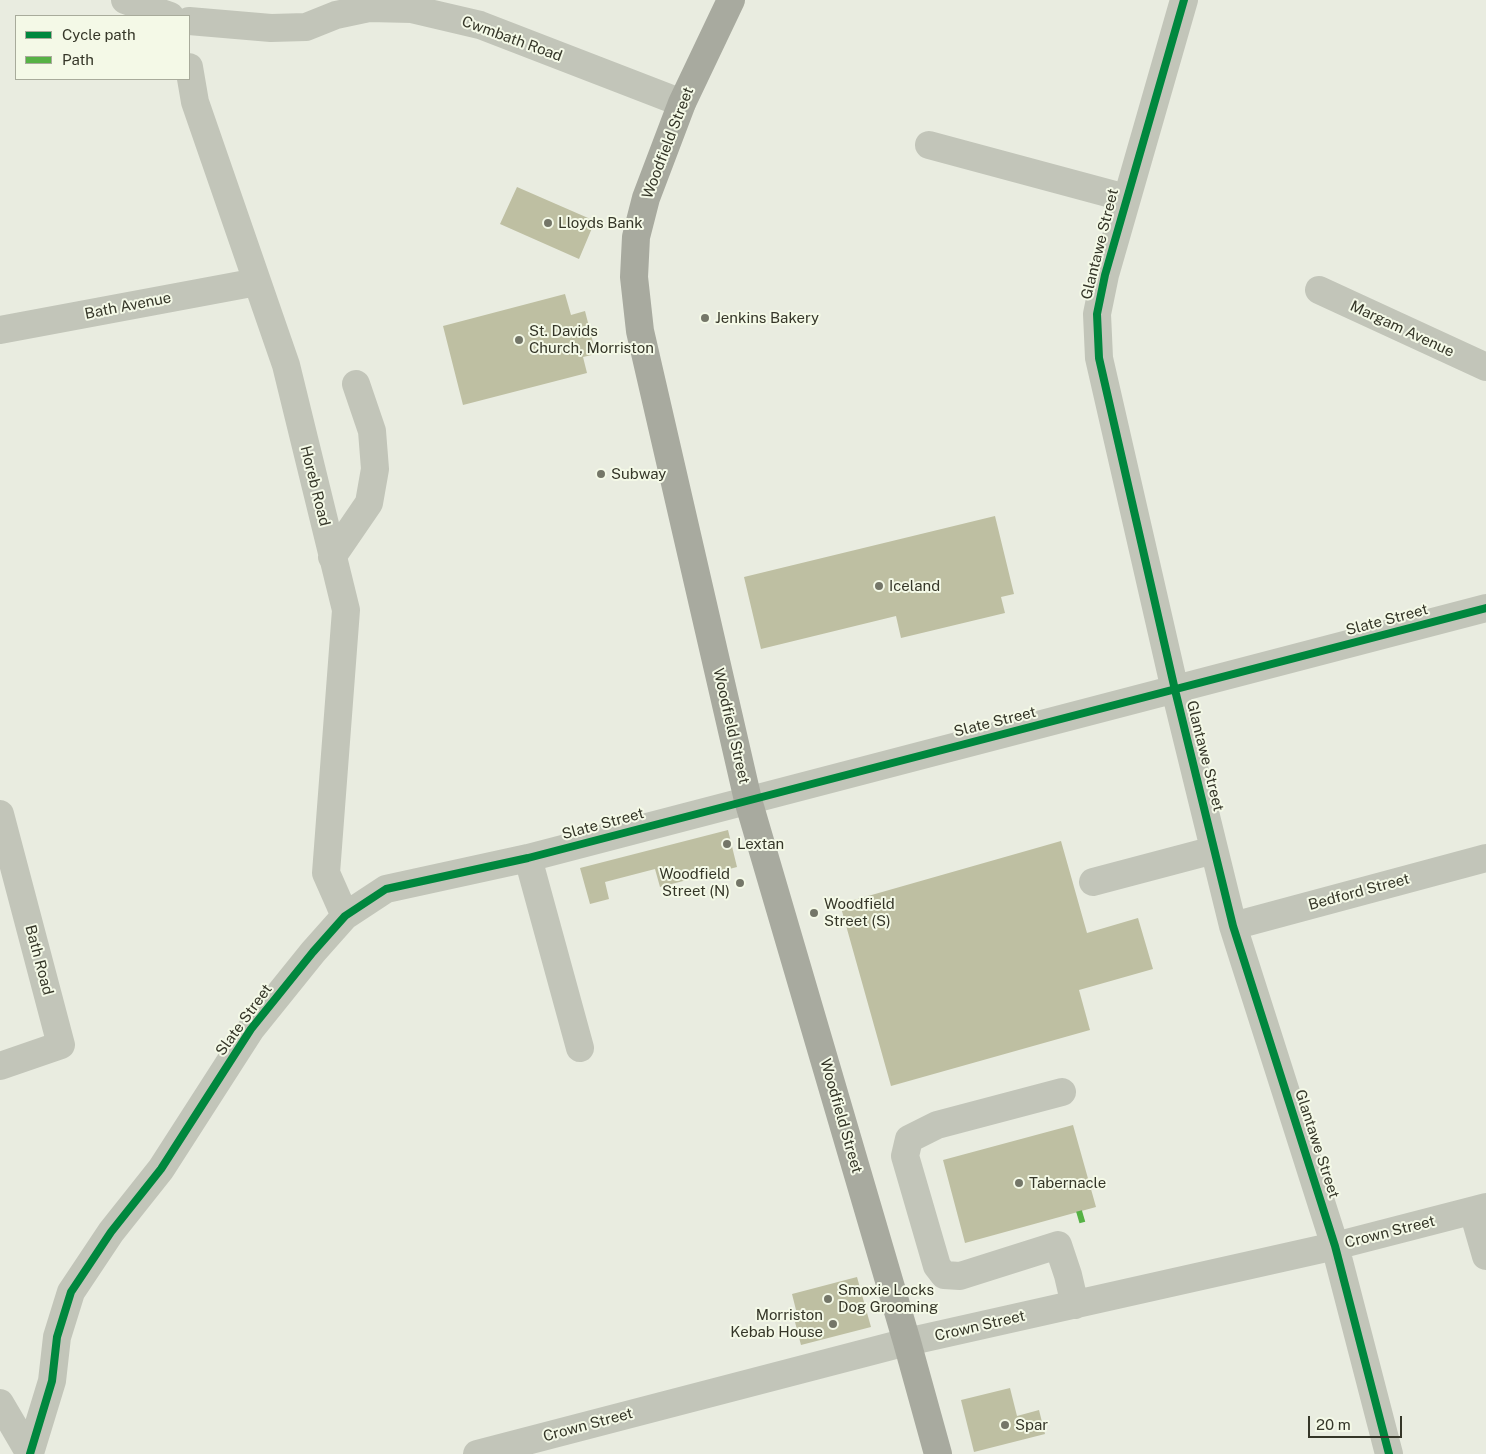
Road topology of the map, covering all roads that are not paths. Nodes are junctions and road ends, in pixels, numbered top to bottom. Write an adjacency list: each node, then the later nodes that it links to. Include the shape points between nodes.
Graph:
1 (125, 0): 5 (street)
2 (732, 0): 8 (main road, Woodfield Street)
3 (1184, 0): 10 (street, Glantawe Street)
4 (334, 7): 6 (street, Cwmbath Road, via 306,27 271,28); 8 (street, Cwmbath Road, via 412,9 480,25)
5 (167, 15)
6 (190, 21)
7 (190, 73): 11 (street, Horeb Road, via 195,102)
8 (682, 103): 19 (main road, Woodfield Street, via 646,198 636,237 634,277 640,331)
9 (929, 145): 10 (street)
10 (1126, 198): 18 (street, Glantawe Street, via 1097,314 1099,358)
11 (257, 282): 13 (street, Bath Avenue); 16 (street, Horeb Road, via 286,365)
12 (1319, 290): 14 (street, Margam Avenue)
13 (0, 330)
14 (1486, 368)
15 (356, 384): 16 (street, via 372,431 375,469 369,504)
16 (332, 557): 25 (street, Horeb Road, via 346,610 326,873)
17 (1486, 608): 18 (street, Slate Street)
18 (1174, 690): 19 (street, Slate Street); 21 (street, Glantawe Street)
19 (748, 800): 22 (street, Slate Street); 34 (main road, Woodfield Street)
20 (0, 814): 28 (street, Bath Road, via 61,1045)
21 (1214, 850): 24 (street); 26 (street, Glantawe Street)
22 (528, 858): 25 (street, Slate Street, via 386,889); 27 (street)
23 (1486, 858): 26 (street, Bedford Street)
24 (1093, 882)
25 (345, 916): 36 (street, Slate Street, via 250,1029 160,1169 111,1232 71,1292 57,1337 52,1381)
26 (1233, 926): 31 (street, Glantawe Street)
27 (580, 1048)
28 (0, 1066)
29 (1062, 1092): 33 (street, via 937,1125 908,1139 905,1156 937,1266 944,1275 960,1276 1058,1245)
30 (1480, 1209): 31 (street, Crown Street); 32 (street)
31 (1335, 1246): 33 (street, Crown Street); 39 (street, Glantawe Street)
32 (1486, 1256)
33 (1075, 1305): 34 (street, Crown Street)
34 (907, 1342): 37 (street, Crown Street); 38 (main road, Woodfield Street)
35 (0, 1403): 36 (street)
36 (30, 1454)
37 (477, 1454)
38 (938, 1454)
39 (1389, 1454)

